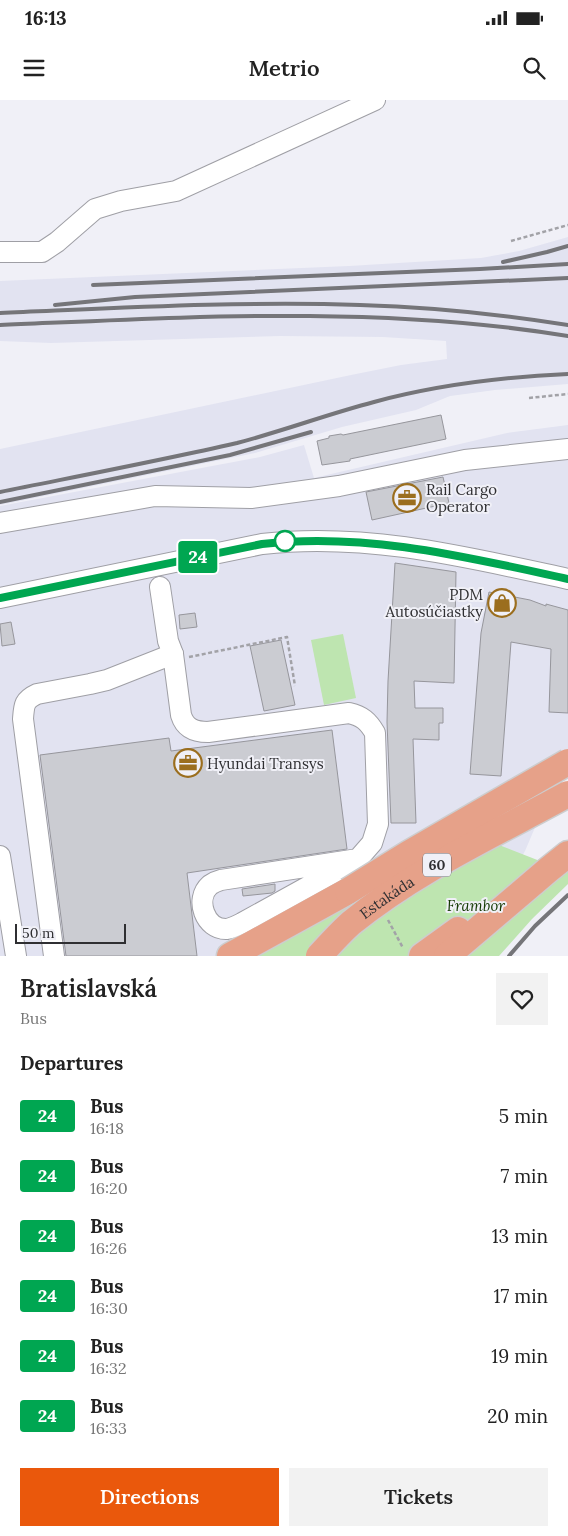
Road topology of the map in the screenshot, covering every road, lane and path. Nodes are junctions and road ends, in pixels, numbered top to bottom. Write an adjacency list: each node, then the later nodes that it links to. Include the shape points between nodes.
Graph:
1 (375, 100): 4 (street, via 176,191 95,209 42,252)
2 (568, 225): 3 (path)
3 (511, 241)
4 (0, 252)
5 (568, 394): 6 (path)
6 (529, 398)
7 (568, 449): 8 (street, via 465,460 339,486 251,498 155,496)
8 (0, 523)
9 (568, 579): 11 (street, via 464,556 365,542 292,541 262,544)
10 (160, 587): 12 (street, via 168,641)
11 (0, 598)
12 (178, 656): 13 (path, via 287,637); 17 (street, via 181,715 186,726 195,731 208,732 349,713 370,723 374,733 378,824 372,843); 20 (street, via 106,680 38,694 26,702 23,719)
13 (295, 686)
14 (568, 762): 21 (main road, bridge)
15 (568, 794): 22 (main road, Estakáda / 60, bridge, via 392,893 350,924)
16 (0, 856): 19 (street)
17 (358, 859): 17 (street, via 227,929 214,926 206,918 201,904 210,885 221,880)
18 (558, 862): 23 (main road); 24 (main road)
19 (16, 956)
20 (54, 956)
21 (230, 956)
22 (319, 956)
23 (422, 956)
24 (447, 956)

